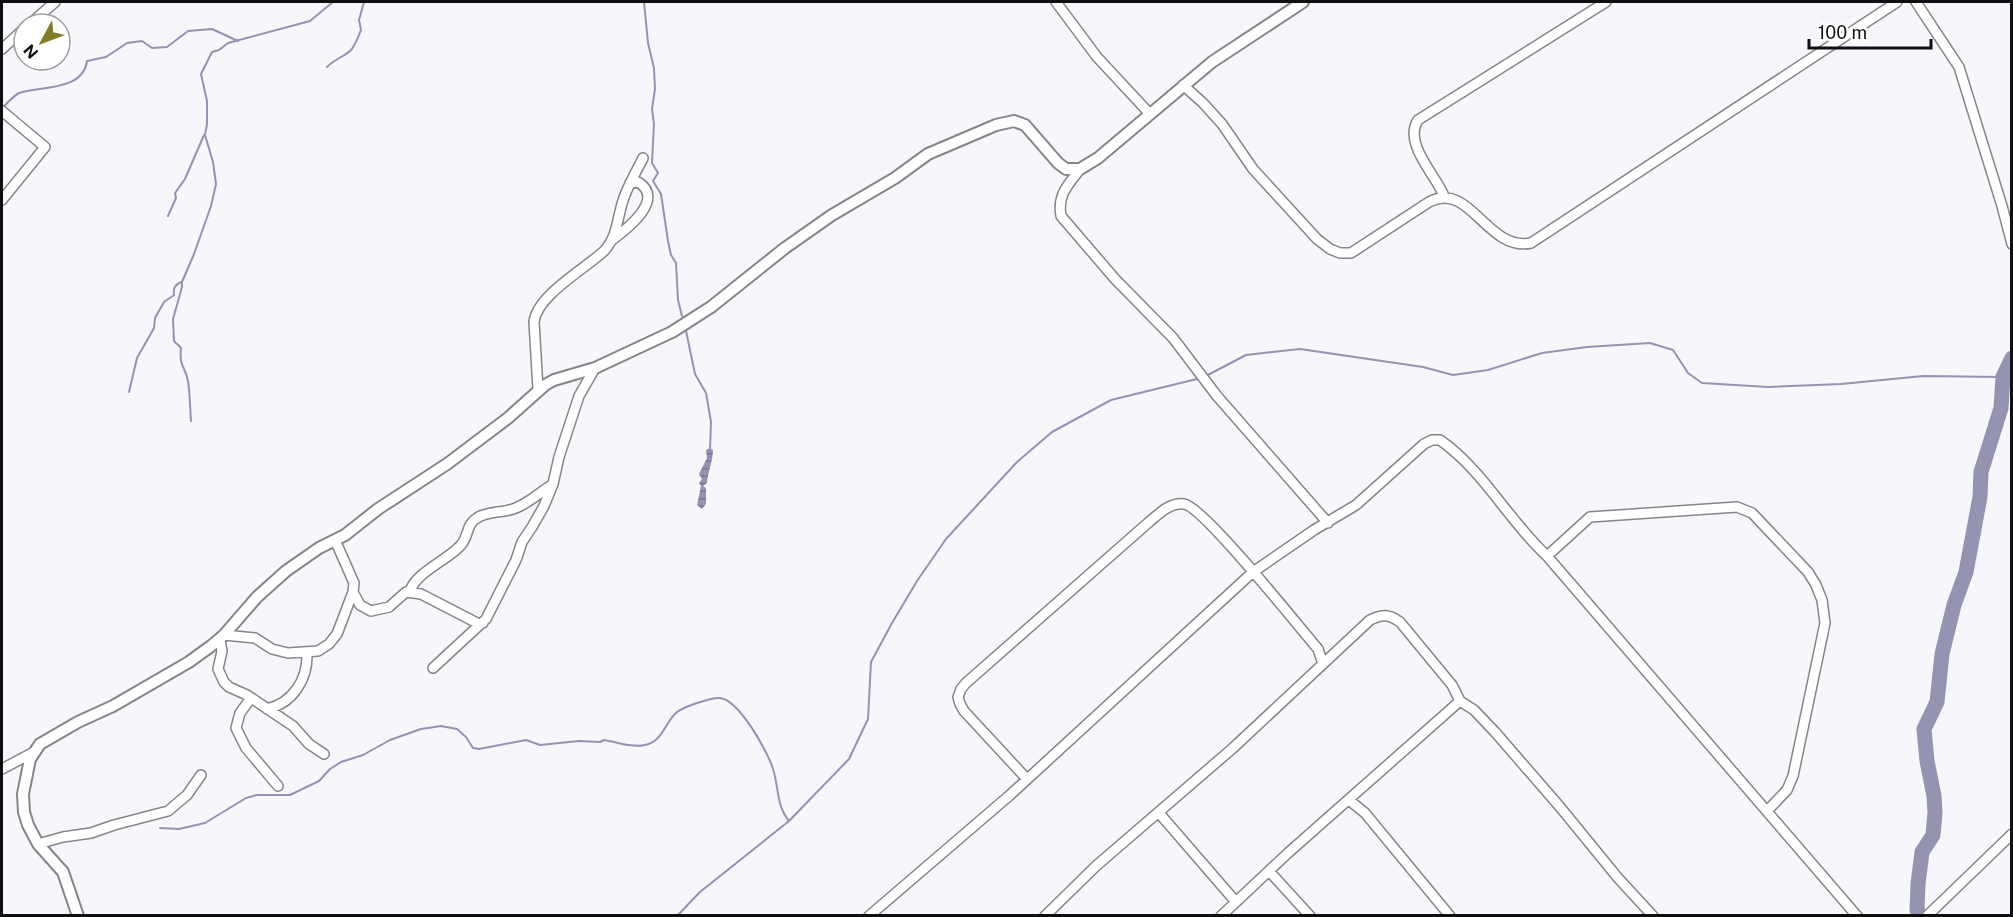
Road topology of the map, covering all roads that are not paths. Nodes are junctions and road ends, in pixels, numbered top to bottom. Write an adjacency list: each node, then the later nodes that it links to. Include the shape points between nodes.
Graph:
1 (55, 2): 7 (street)
2 (1056, 2): 10 (street, via 1098,57)
3 (1303, 2): 8 (street)
4 (1606, 2): 14 (street, via 1418,120 1413,128 1414,140)
5 (1897, 2): 14 (street, via 1531,243 1506,241 1465,206)
6 (1916, 2): 17 (street, via 1963,75)
7 (44, 12)
8 (1183, 85): 10 (street); 14 (street, via 1222,124 1266,184 1330,249 1351,253)
9 (2, 111): 15 (street, via 45,147)
10 (1150, 114): 12 (street)
11 (643, 158): 13 (street)
12 (1080, 169): 18 (street, via 1066,169 1025,125 1014,121 939,148 813,228 682,326); 21 (street, via 1061,194 1061,216 1115,279 1167,330 1217,396)
13 (630, 183): 16 (street); 16 (street, via 644,185 647,201 643,212)
14 (1444, 196)
15 (2, 200)
16 (612, 241): 19 (street, via 536,312)
17 (2012, 244)
18 (596, 368): 19 (street, via 554,380); 20 (street, via 579,396)
19 (538, 389): 22 (street, via 508,418 447,464)
20 (553, 484): 25 (street, via 512,510 474,519 463,544); 27 (street)
21 (1328, 523): 23 (street, via 1356,505 1416,450 1432,440 1440,440 1476,471 1522,531); 24 (street)
22 (335, 540): 26 (street, via 354,583); 28 (street, via 280,576)
23 (1547, 556): 42 (street); 42 (street, via 1590,517 1737,507 1752,513 1808,572 1822,600 1825,623 1793,776)
24 (1253, 572): 30 (street, via 1318,649); 39 (street); 39 (street, via 1199,512 1187,504 1176,503 989,661 961,689 960,704)
25 (410, 591): 26 (street, via 389,607 371,611 360,605); 27 (street)
26 (353, 592): 29 (street, via 337,634 323,647)
27 (483, 624): 31 (street)
28 (222, 638): 29 (street, via 255,638 272,649); 32 (street, via 220,675 229,687); 35 (street, via 113,706 50,737)
29 (307, 653): 34 (street, via 305,671 293,696)
30 (1323, 664): 33 (street, via 1370,620 1380,615 1391,616 1452,685); 43 (street)
31 (433, 668)
32 (252, 698): 34 (street); 40 (street, via 240,713 236,728 246,748)
33 (1460, 701): 41 (street); 54 (street, via 1495,732)
34 (267, 709): 36 (street)
35 (34, 752): 37 (street); 45 (street, via 25,781 24,803 28,825)
36 (324, 754)
37 (2, 768)
38 (201, 775): 45 (street, via 187,795 168,811)
39 (1026, 778): 49 (street)
40 (278, 786)
41 (1349, 800): 46 (street); 53 (street, via 1365,813)
42 (1767, 811): 55 (street)
43 (1159, 813): 47 (street); 50 (street)
44 (2012, 834): 56 (street)
45 (38, 844): 48 (street, via 63,872)
46 (1269, 871): 47 (street); 52 (street)
47 (1236, 902): 51 (street)
48 (78, 915)
49 (869, 915)
50 (1045, 915)
51 (1221, 915)
52 (1310, 915)
53 (1450, 915)
54 (1653, 915)
55 (1857, 915)
56 (1927, 915)

